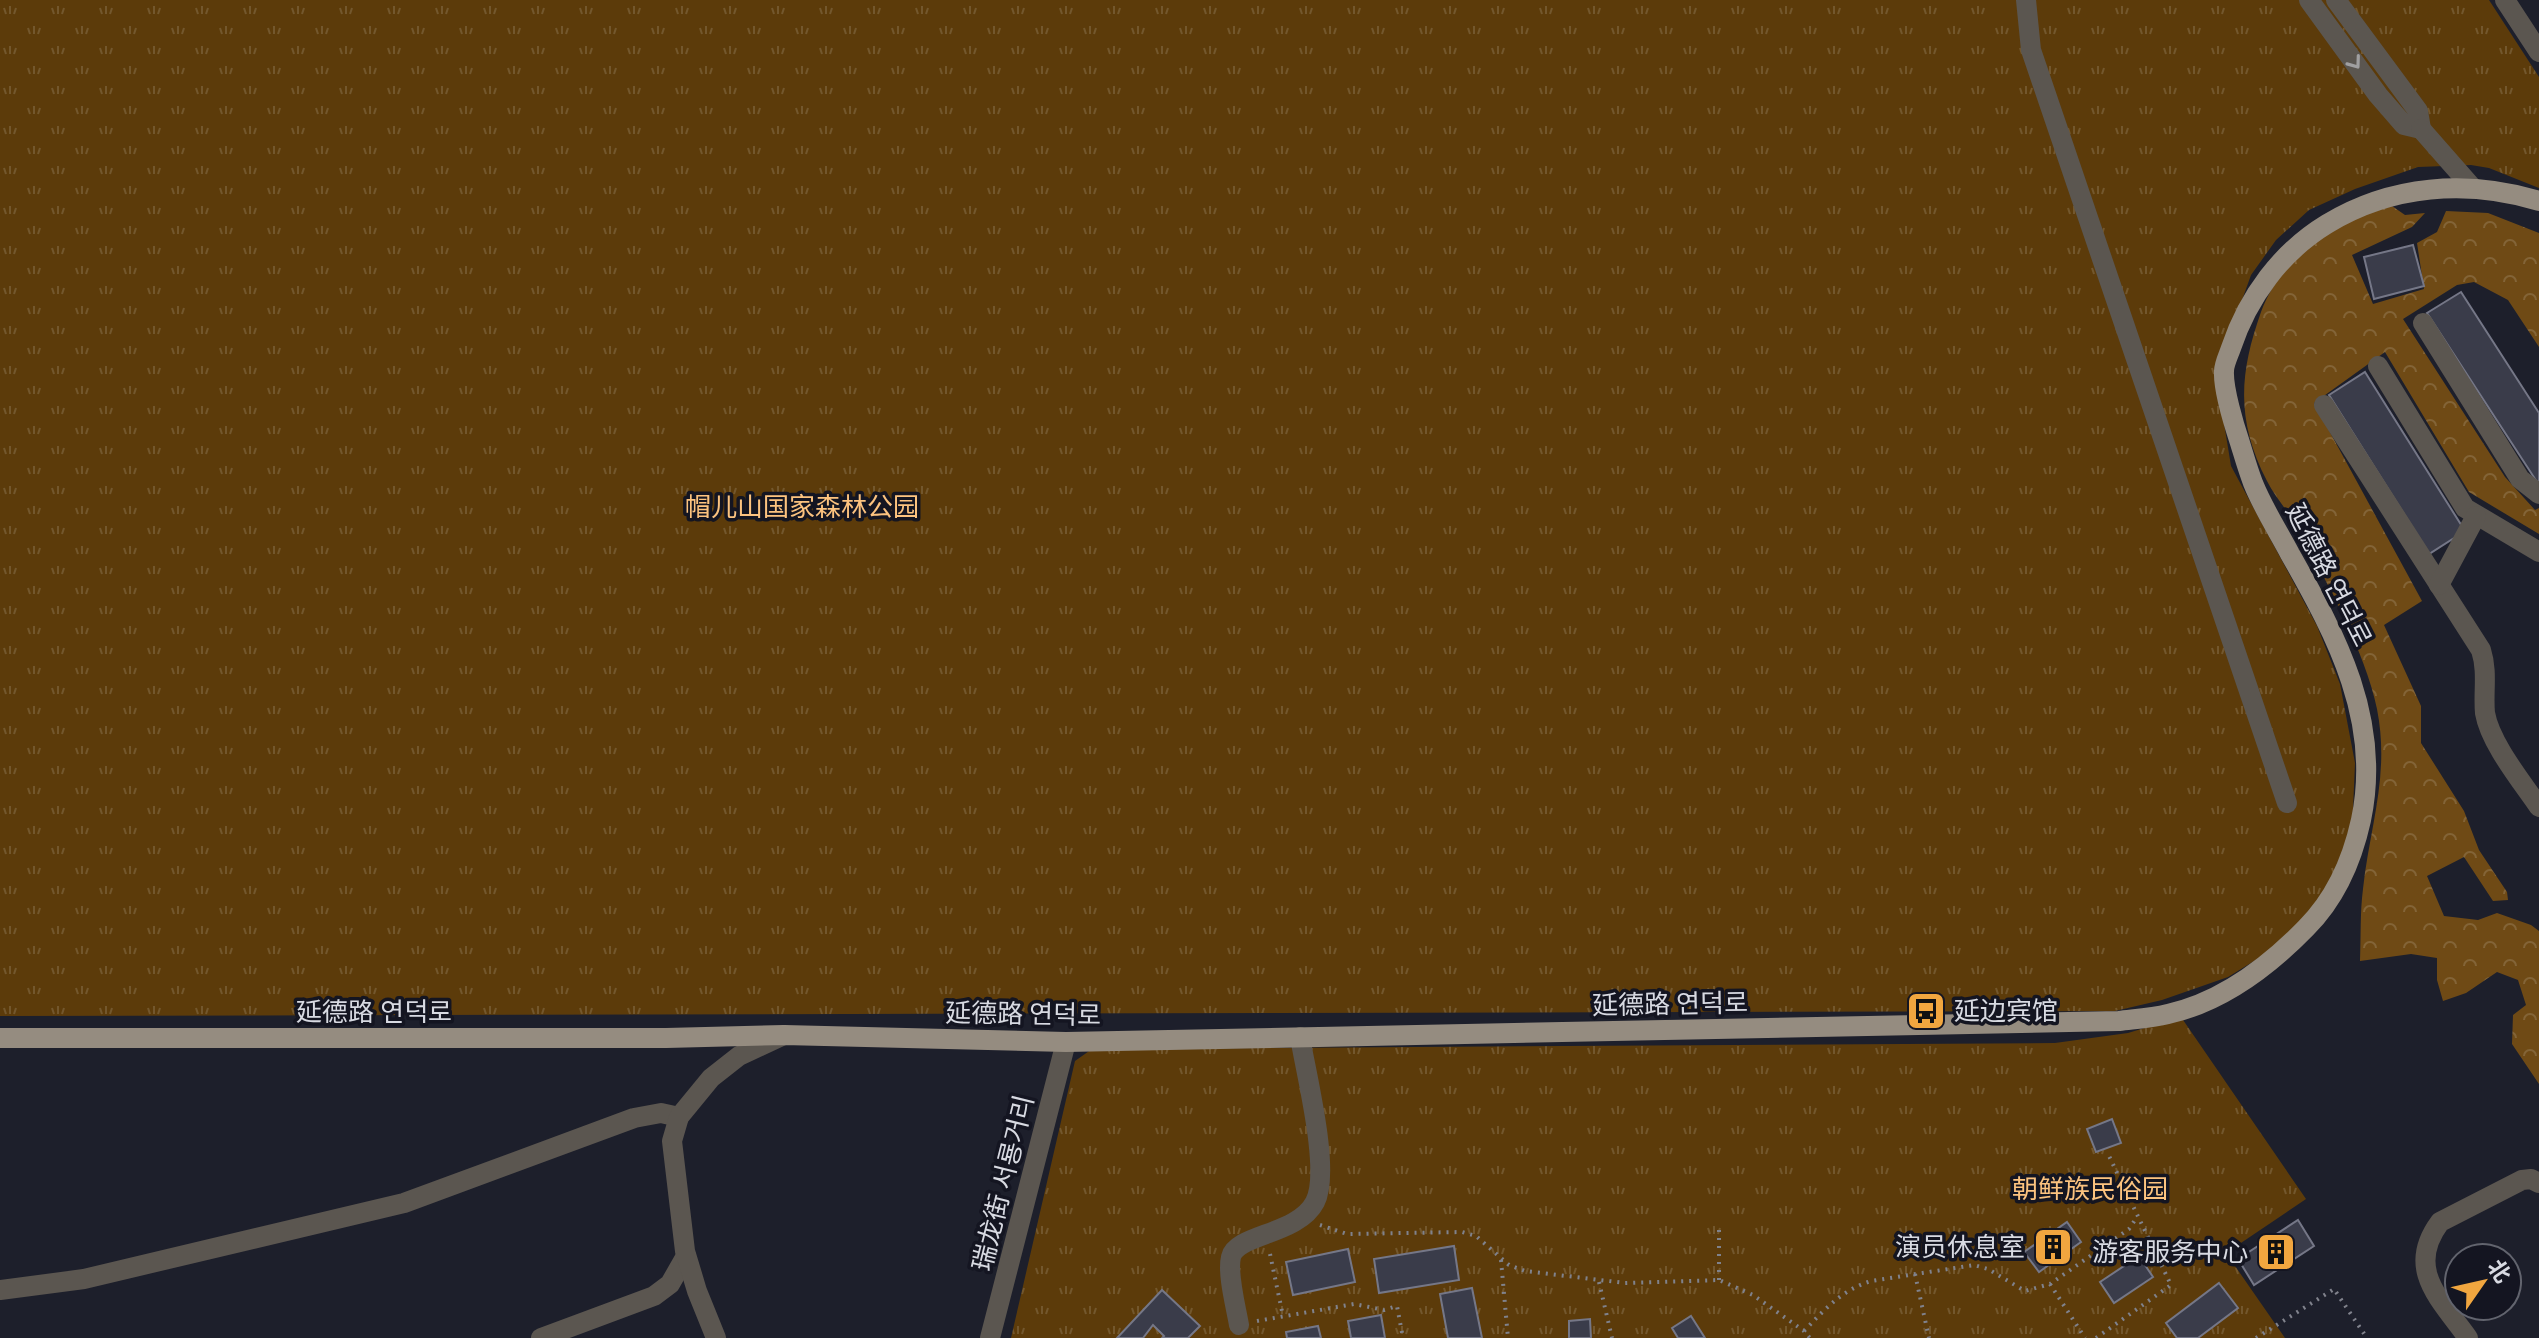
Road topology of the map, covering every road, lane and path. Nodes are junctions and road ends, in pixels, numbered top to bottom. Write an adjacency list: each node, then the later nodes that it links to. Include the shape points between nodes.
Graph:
1 (2026, 0): 16 (street, via 2031,50)
2 (2309, 0): 6 (street, one-way to 6, via 2404,125)
3 (2336, 0): 6 (street, via 2418,111)
4 (2505, 0): 5 (street)
5 (2539, 52)
6 (2421, 129): 7 (street)
7 (2471, 186): 8 (main road, 延德路 연덕로); 19 (main road, 延德路 연덕로, via 2387,198 2348,211 2305,237 2271,273 2241,320 2224,371 2253,484 2348,667 2365,752 2365,799 2336,892 2295,939 2240,983 2169,1014 2119,1021)
8 (2539, 201)
9 (2423, 323): 12 (street, via 2520,479)
10 (2378, 366): 13 (street, via 2458,500)
11 (2324, 405): 15 (street)
12 (2539, 494)
13 (2476, 516): 14 (street); 15 (street)
14 (2539, 552)
15 (2439, 585): 17 (street, via 2481,650 2485,713 2494,739)
16 (2287, 803)
17 (2539, 807)
18 (784, 1035): 20 (main road, 延德路 연덕로); 21 (main road, 延德路 연덕로); 22 (street, via 739,1056 711,1078)
19 (1300, 1037): 21 (main road, 延德路 연덕로); 25 (street, via 1321,1180 1315,1202)
20 (0, 1038)
21 (1066, 1042): 41 (street, 瑞龙街 서룡거리)
22 (679, 1117): 29 (street, via 672,1159); 35 (street, via 661,1113 634,1118 404,1203 121,1271)
23 (2109, 1156): 26 (path)
24 (2539, 1183): 51 (street, via 2522,1180 2440,1222 2431,1234 2424,1251 2427,1276)
25 (1303, 1216): 28 (street); 30 (path, via 1347,1234 1462,1232 1476,1236)
26 (2137, 1217): 34 (path, via 2129,1229); 48 (path, via 2171,1285)
27 (1719, 1230): 32 (path)
28 (1266, 1236): 36 (path); 37 (street, via 1243,1242 1230,1261)
29 (686, 1256): 39 (street, via 670,1284 654,1296); 40 (street)
30 (1500, 1258): 33 (path, via 1525,1271); 43 (path)
31 (1915, 1274): 34 (path, via 1974,1265 2025,1291); 38 (path, via 1856,1285); 46 (path)
32 (1719, 1280): 33 (path); 38 (path, via 1753,1295)
33 (1599, 1282): 44 (path)
34 (2050, 1284): 47 (path)
35 (0, 1290)
36 (1284, 1317): 37 (path); 42 (path, via 1354,1304 1384,1310 1397,1306)
37 (1239, 1325)
38 (1804, 1331): 45 (path)
39 (541, 1338)
40 (716, 1338)
41 (990, 1338)
42 (1403, 1338)
43 (1508, 1338)
44 (1612, 1338)
45 (1810, 1338)
46 (1929, 1338)
47 (2085, 1338)
48 (2096, 1338)
49 (2256, 1338): 50 (path, via 2334,1289)
50 (2367, 1338)
51 (2468, 1338)

